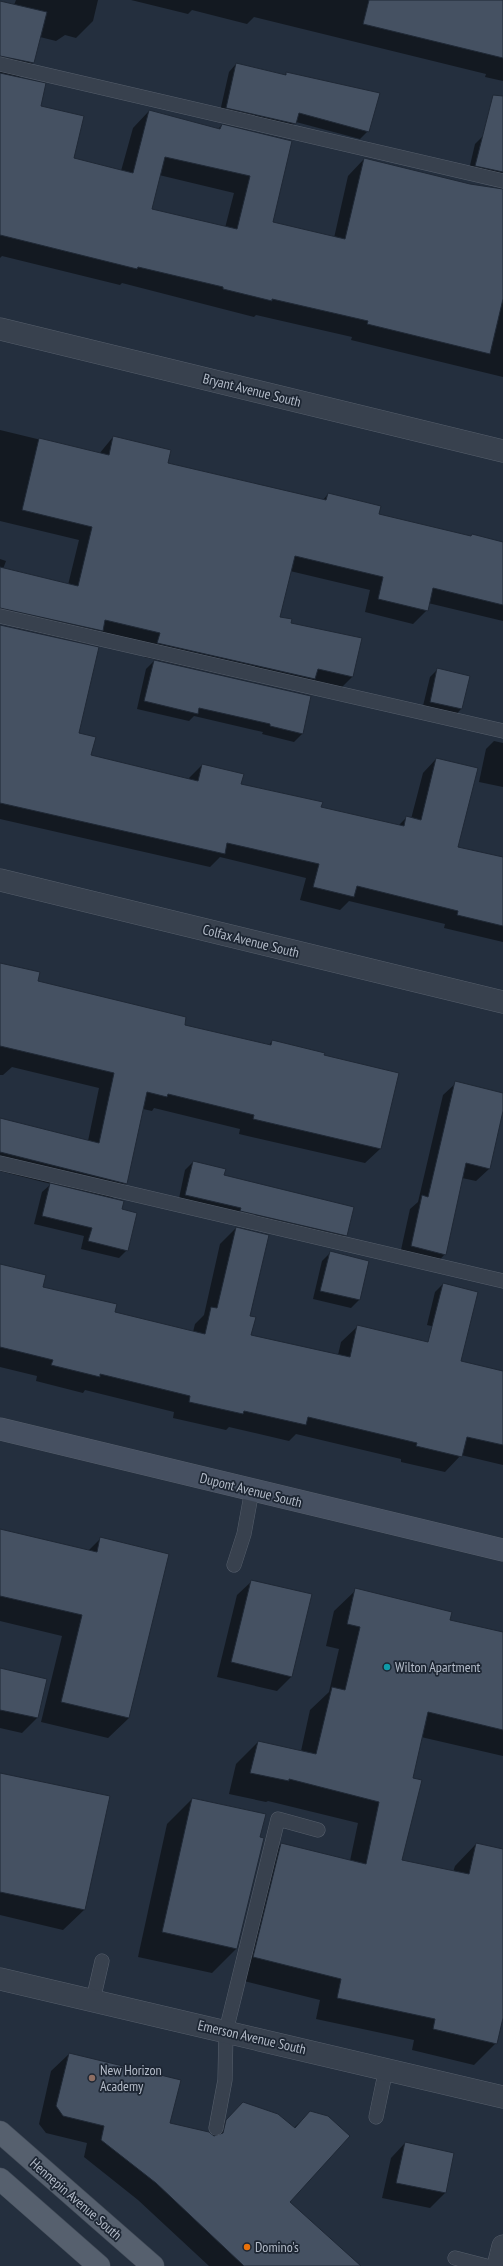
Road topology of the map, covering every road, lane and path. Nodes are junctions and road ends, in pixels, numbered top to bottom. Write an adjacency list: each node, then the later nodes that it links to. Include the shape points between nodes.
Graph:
1 (0, 64): 2 (lane)
2 (503, 182)
3 (0, 330): 4 (street, Bryant Avenue South)
4 (503, 451)
5 (0, 616): 6 (lane)
6 (503, 731)
7 (0, 880): 8 (street, Colfax Avenue South)
8 (503, 1002)
9 (0, 1163): 10 (lane)
10 (503, 1281)
11 (0, 1429): 12 (street, Dupont Avenue South)
12 (252, 1490): 13 (street, Dupont Avenue South); 14 (lane, via 244,1534)
13 (503, 1550)
14 (234, 1565)
15 (318, 1830): 19 (lane, via 278,1819)
16 (102, 1961): 18 (lane)
17 (0, 1978): 18 (street, Emerson Avenue South)
18 (93, 2000): 19 (street, Emerson Avenue South)
19 (226, 2031): 20 (street, Emerson Avenue South); 23 (lane, via 225,2080)
20 (386, 2069): 21 (street, Emerson Avenue South); 22 (lane)
21 (503, 2097)
22 (376, 2117)
23 (216, 2128)
24 (0, 2132): 29 (main road, Hennepin Avenue South)
25 (0, 2179): 28 (main road)
26 (503, 2246): 31 (street)
27 (455, 2258): 30 (lane)
28 (99, 2266)
29 (153, 2266)
30 (486, 2266)
31 (498, 2266)

